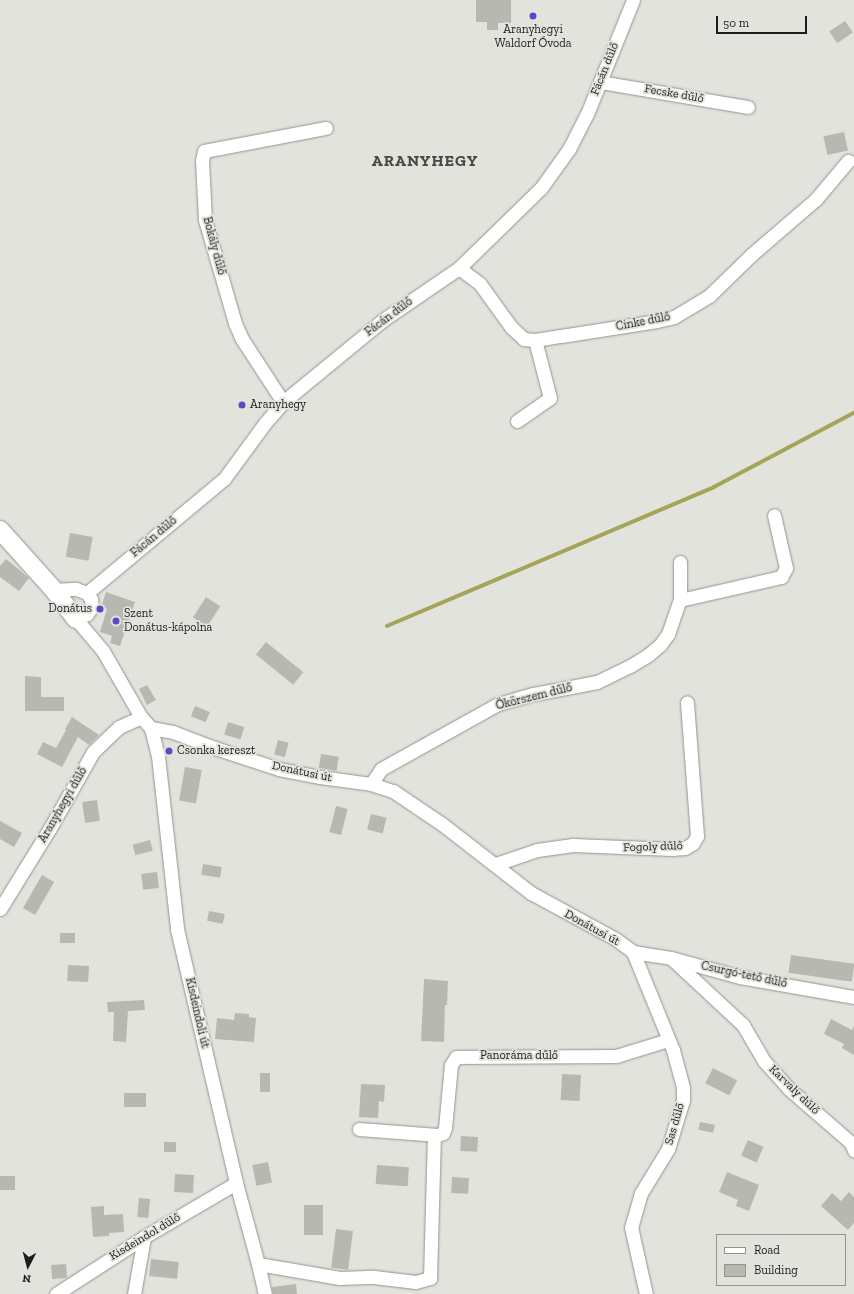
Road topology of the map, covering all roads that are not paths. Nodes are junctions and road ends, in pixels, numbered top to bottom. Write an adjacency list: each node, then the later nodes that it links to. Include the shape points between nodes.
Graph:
1 (632, 0): 2 (street, Fácán dűlő)
2 (600, 82): 3 (street, Fecske dűlő); 6 (street, Fácán dűlő, via 587,114 554,173 518,212)
3 (748, 107)
4 (326, 128): 8 (street, Bokály dűlő, via 204,151 202,161 205,220 235,323 242,339)
5 (848, 161): 7 (street, Cinke dűlő, via 816,199 709,296 692,307 674,317 657,321)
6 (459, 268): 7 (street, via 480,284 511,327 524,339); 8 (street, Fácán dűlő, via 383,320)
7 (535, 340): 9 (street, via 550,398)
8 (283, 402): 14 (street, Fácán dűlő, via 224,479)
9 (517, 421)
10 (774, 515): 15 (street, via 786,568 781,577)
11 (0, 530): 13 (street)
12 (680, 562): 15 (street, Ökörszem dűlő)
13 (54, 590): 14 (street, via 76,589); 16 (street)
14 (87, 593): 16 (street, via 92,607 87,614)
15 (680, 600): 20 (street, Ökörszem dűlő, via 668,634 660,645 630,666 597,682 498,704 381,769)
16 (76, 619): 18 (street, via 103,651)
17 (687, 702): 21 (street, Fogoly dűlő, via 697,836 693,844 685,848 672,849 573,845 537,850)
18 (141, 717): 19 (street); 22 (street, Aranyhegyi dűlő, via 119,727 93,752)
19 (151, 728): 20 (street, Donátusi út, via 173,732 279,769); 30 (street, Kisdeindoli út, via 158,756 177,929)
20 (371, 784): 21 (street, Donátusi út, via 393,791 415,804)
21 (496, 864): 23 (street, Donátusi út, via 531,893 614,938)
22 (0, 909)
23 (633, 952): 24 (street, Csurgó-tető dűlő); 26 (street, Sas dűlő)
24 (671, 958): 25 (street, Csurgó-tető dűlő, via 740,977); 29 (street, Karvaly dűlő, via 743,1025 769,1067 788,1088 851,1143)
25 (854, 997)
26 (668, 1040): 28 (street, Panoráma dűlő, via 616,1056 456,1057 451,1065 445,1128 443,1133); 37 (street, Sas dűlő, via 683,1088 683,1100 668,1150 641,1193 631,1227)
27 (359, 1129): 28 (street)
28 (434, 1135): 33 (street, via 430,1278)
29 (854, 1150)
30 (236, 1183): 31 (street, Kisdeindol dűlő); 32 (street, Kisdeindoli út)
31 (144, 1237): 34 (street, Kisdeindol dűlő); 35 (street)
32 (258, 1264): 33 (street, via 340,1278 374,1277); 36 (street, Kisdeindoli út)
33 (416, 1288)
34 (56, 1294)
35 (134, 1294)
36 (265, 1294)
37 (646, 1294)

